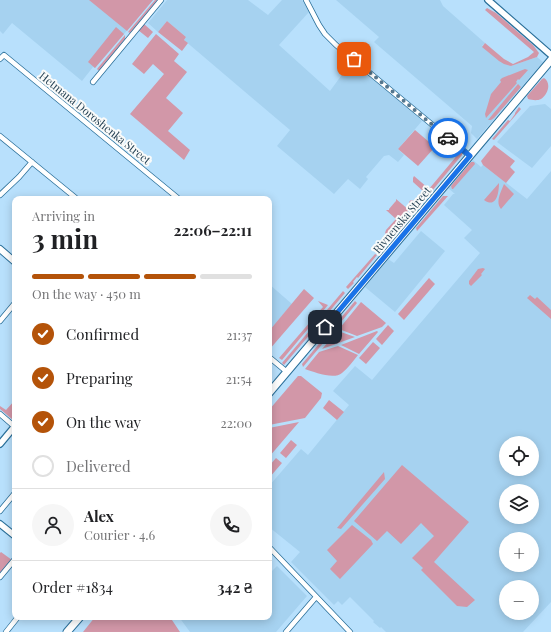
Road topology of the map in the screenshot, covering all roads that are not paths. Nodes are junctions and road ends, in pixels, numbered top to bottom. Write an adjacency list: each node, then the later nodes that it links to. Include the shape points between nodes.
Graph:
1 (161, 0): 7 (street)
2 (306, 0): 9 (street, via 319,25 336,45)
3 (488, 0): 4 (street)
4 (551, 55)
5 (0, 59): 13 (street, Hetmana Doroshenka Street, via 4,55)
6 (551, 60): 9 (main road, Rivnenska Street)
7 (93, 82)
8 (0, 136): 10 (street)
9 (470, 156): 19 (main road, Rivnenska Street)
10 (32, 162): 11 (street); 12 (street)
11 (0, 195)
12 (73, 196)
13 (176, 196)
14 (0, 250): 15 (main road)
15 (12, 260)
16 (12, 307): 17 (street)
17 (0, 321)
18 (272, 360): 19 (street)
19 (287, 372): 20 (main road, Rivnenska Street)
20 (272, 390)
21 (0, 414): 22 (street)
22 (12, 424)
23 (12, 430): 24 (street)
24 (0, 444)
25 (12, 497): 26 (street)
26 (0, 511)
27 (0, 524): 28 (street)
28 (12, 534)
29 (272, 550): 32 (street)
30 (12, 562): 31 (street)
31 (0, 577)
32 (316, 596): 37 (street); 38 (street)
33 (16, 620): 35 (street)
34 (77, 620): 36 (main road)
35 (6, 632)
36 (67, 632)
37 (286, 632)
38 (350, 632)

